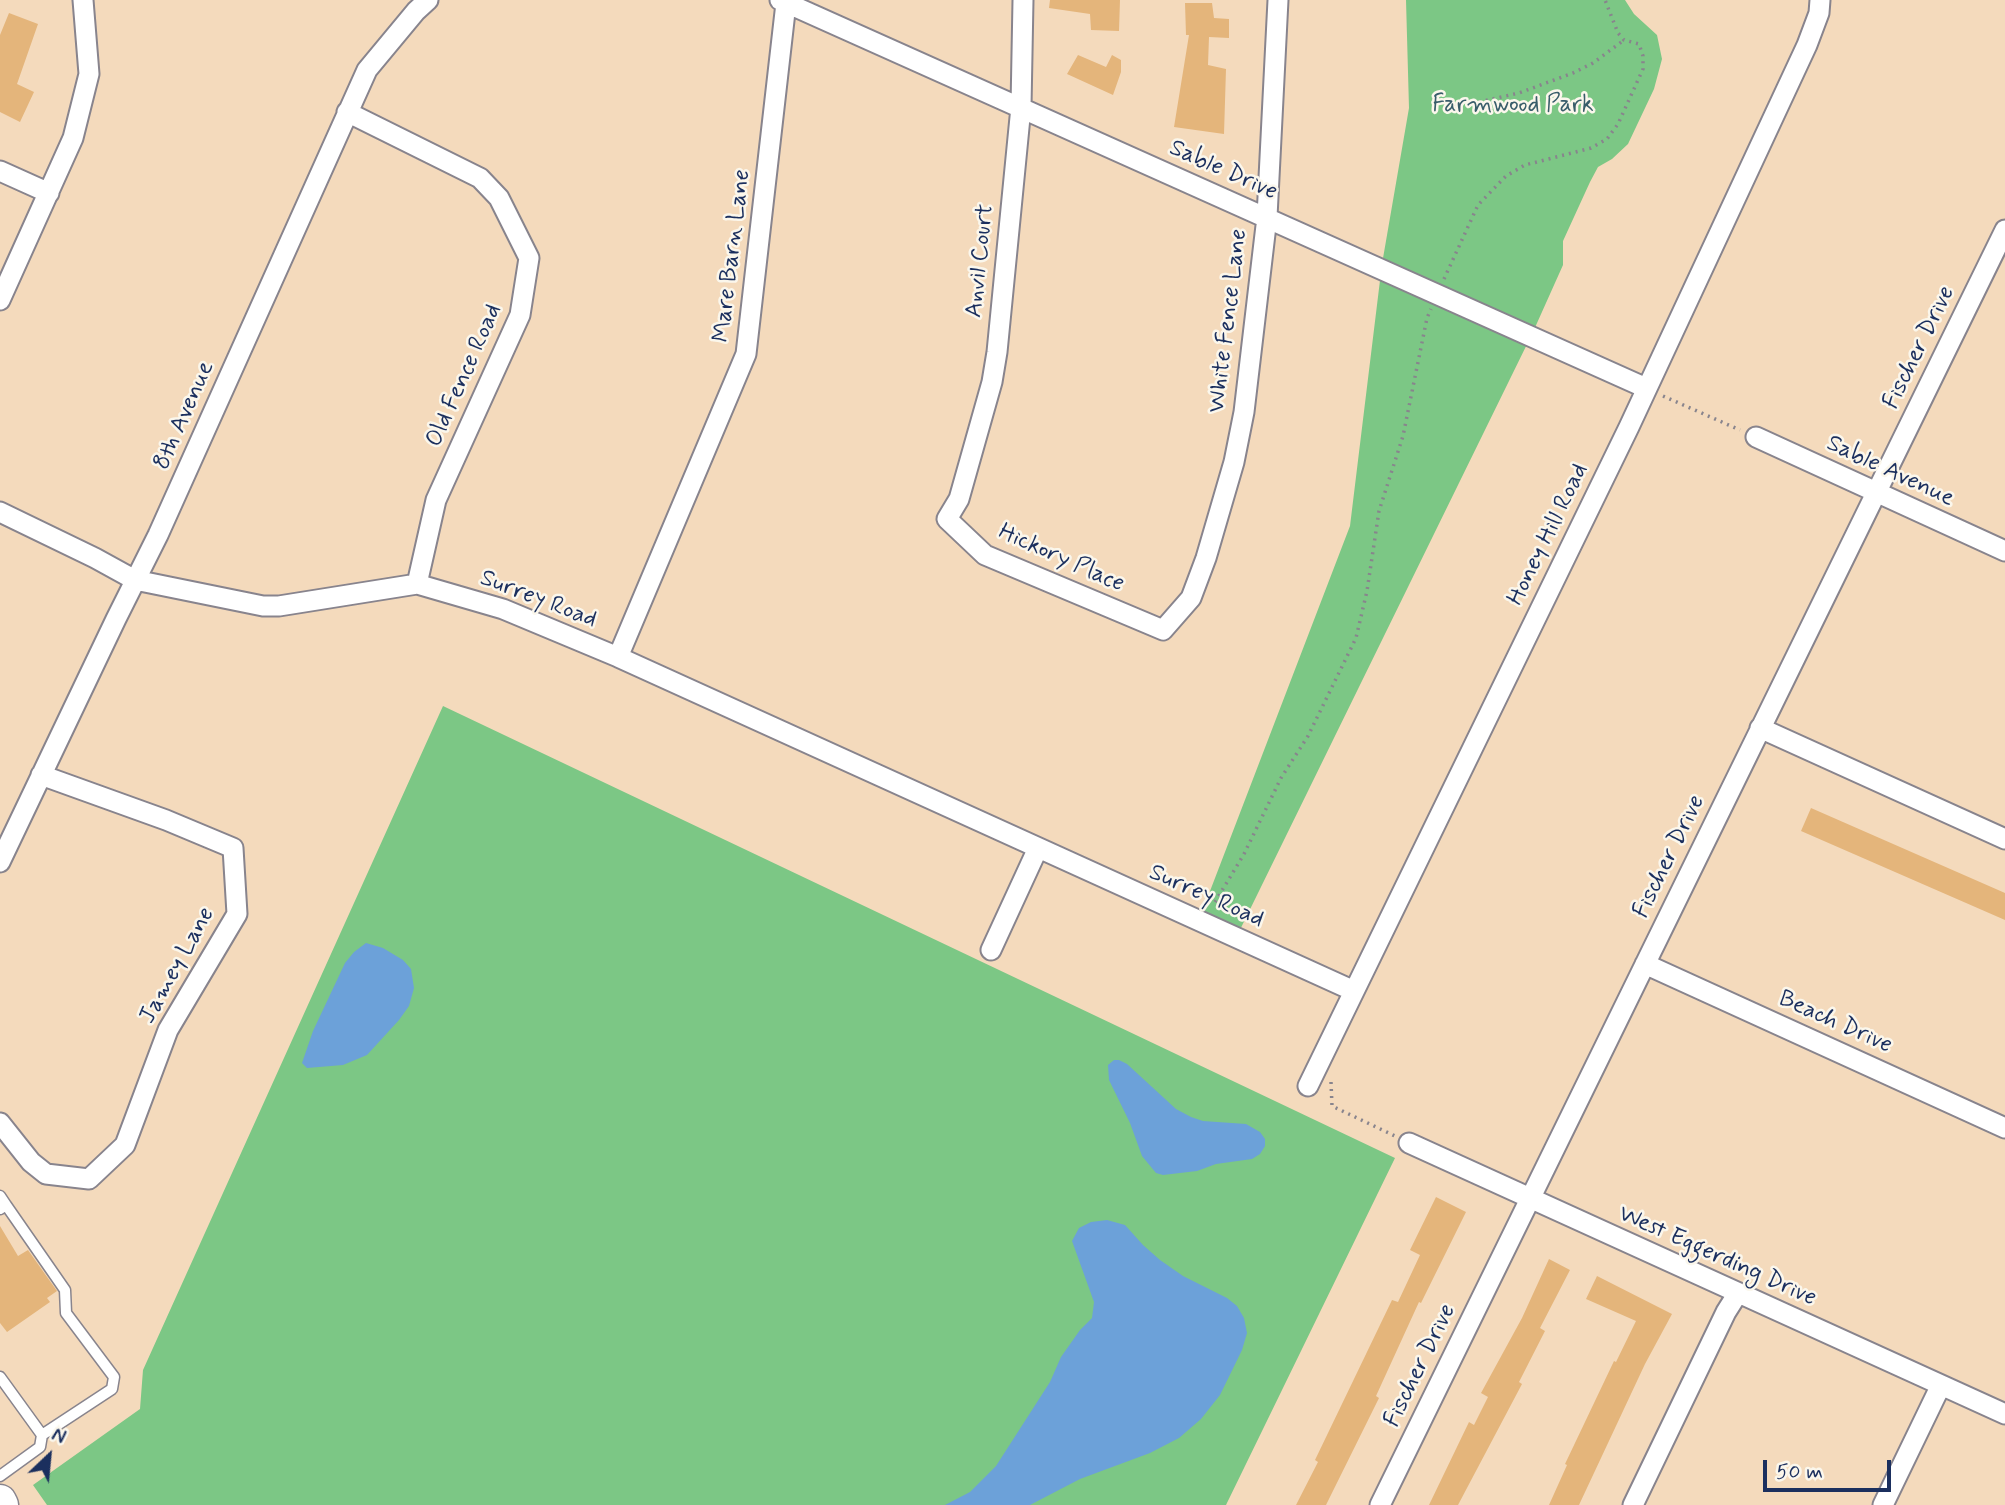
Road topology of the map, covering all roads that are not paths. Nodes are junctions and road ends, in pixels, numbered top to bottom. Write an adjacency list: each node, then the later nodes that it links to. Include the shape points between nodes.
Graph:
1 (83, 0): 10 (street, via 89,74 73,138)
2 (428, 0): 8 (street, 8th Avenue, via 368,70)
3 (1023, 0): 7 (street, Anvil Court)
4 (1278, 0): 11 (street, White Fence Lane)
5 (1821, 0): 14 (street, Honey Hill Road, via 1807,45)
6 (783, 1): 7 (street, Sable Drive); 23 (street, Mare Barn Lane, via 747,354)
7 (1021, 107): 11 (street, Sable Drive); 18 (street, Anvil Court, via 992,382 960,499)
8 (347, 112): 20 (street, 8th Avenue); 21 (street, Old Fence Road, via 480,178 499,198 529,258 520,315 436,500)
9 (0, 172): 10 (street)
10 (49, 193): 13 (street)
11 (1267, 217): 14 (street, Sable Drive); 22 (street, White Fence Lane, via 1234,462 1191,598)
12 (2005, 230): 16 (street, Fischer Drive)
13 (0, 300)
14 (1646, 388): 31 (street, Honey Hill Road)
15 (1756, 437): 16 (street, Sable Avenue)
16 (1877, 493): 19 (street, Sable Avenue); 24 (street, Fischer Drive)
17 (0, 512): 20 (street, Surrey Road)
18 (947, 519): 22 (street, Hickory Place, via 985,555)
19 (2005, 551)
20 (135, 580): 21 (street, Surrey Road, via 263,606); 25 (street, 8th Avenue)
21 (417, 584): 23 (street, Surrey Road, via 503,609)
22 (1163, 630)
23 (618, 657): 27 (street, Surrey Road)
24 (1760, 728): 26 (street); 30 (street, Fischer Drive)
25 (41, 775): 28 (street, 8th Avenue); 33 (street, Jamey Lane, via 233,848 237,914 168,1030 125,1145 89,1179 46,1174 31,1163)
26 (2005, 839)
27 (1038, 848): 29 (street); 31 (street, Surrey Road)
28 (0, 862)
29 (991, 950)
30 (1645, 964): 34 (street, Beach Drive); 36 (street, Fischer Drive)
31 (1354, 991): 32 (street, Honey Hill Road)
32 (1308, 1087)
33 (0, 1123)
34 (2005, 1128)
35 (1409, 1143): 36 (street, West Eggerding Drive)
36 (1529, 1199): 38 (street, West Eggerding Drive); 44 (street, Fischer Drive)
37 (2, 1203): 42 (lane, via 65,1290 66,1313 114,1377 112,1389)
38 (1738, 1293): 40 (street, West Eggerding Drive); 45 (street)
39 (0, 1377): 42 (lane)
40 (1941, 1385): 41 (street, West Eggerding Drive); 46 (street)
41 (2005, 1414)
42 (42, 1435): 43 (lane, via 40,1447)
43 (0, 1476)
44 (1380, 1505)
45 (1633, 1505)
46 (1882, 1505)

